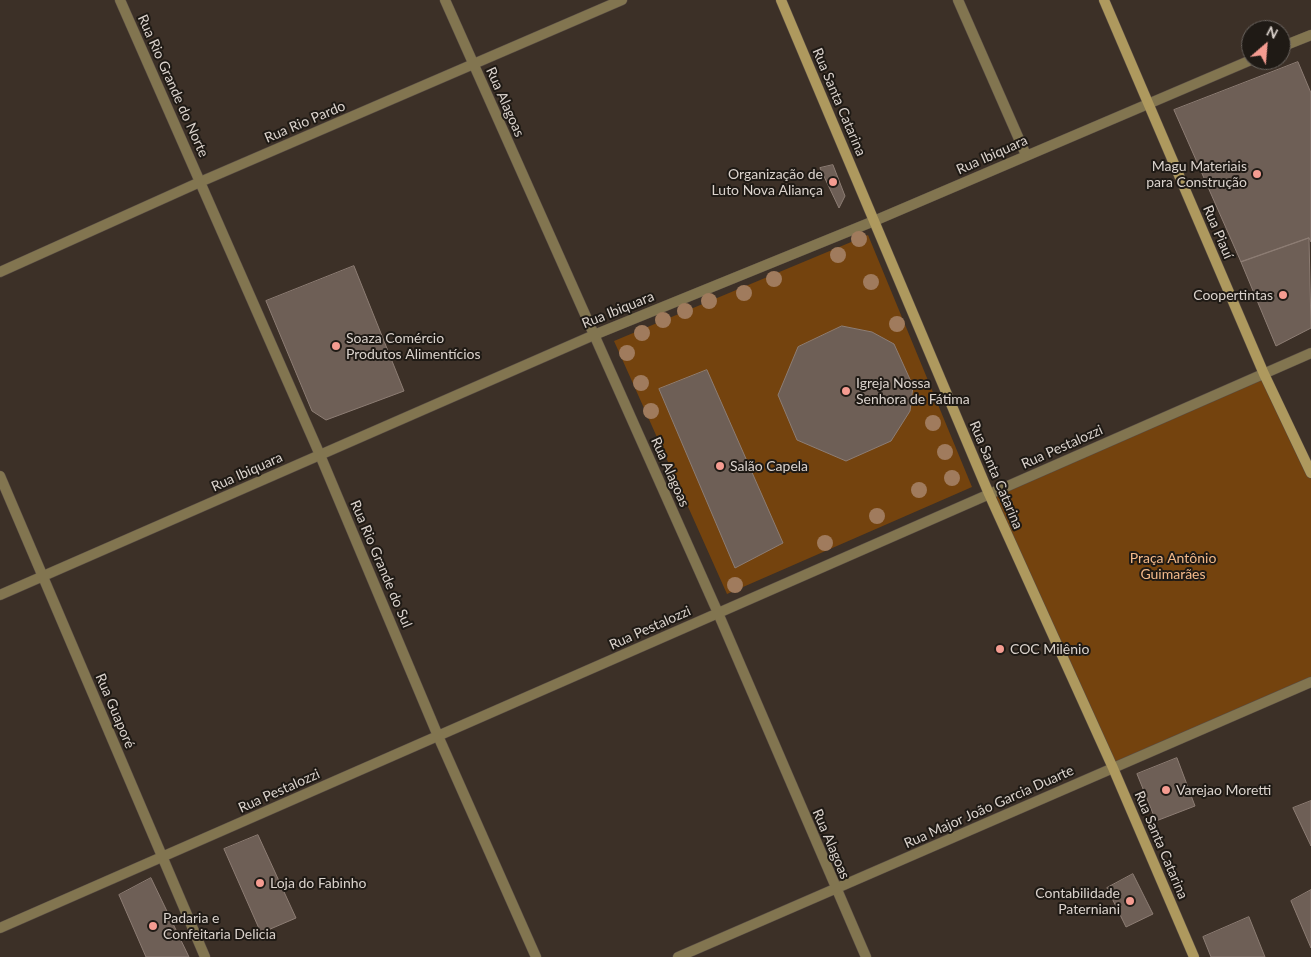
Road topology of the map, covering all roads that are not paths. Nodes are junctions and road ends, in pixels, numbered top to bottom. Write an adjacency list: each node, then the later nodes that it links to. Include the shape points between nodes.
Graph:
1 (120, 0): 13 (street, Rua Rio Grande do Norte)
2 (445, 0): 9 (street, Rua Alagoas)
3 (622, 0): 9 (street, Rua Rio Pardo)
4 (781, 0): 14 (main road, Rua Santa Catarina)
5 (958, 0): 12 (street)
6 (1104, 0): 11 (main road, Rua Piauí)
7 (1311, 35): 8 (street)
8 (1291, 43)
9 (473, 64): 13 (street, Rua Rio Pardo); 16 (street, Rua Alagoas)
10 (1241, 64): 11 (street, Rua Ibiquara)
11 (1148, 102): 12 (street, Rua Ibiquara); 18 (main road, Rua Piauí)
12 (1026, 155): 14 (street, Rua Ibiquara)
13 (200, 182): 15 (street, Rua Rio Pardo); 19 (street, Rua Rio Grande do Sul)
14 (874, 221): 16 (street, Rua Ibiquara); 22 (main road, Rua Santa Catarina)
15 (0, 272)
16 (594, 335): 19 (street, Rua Ibiquara); 25 (street, Rua Alagoas)
17 (1311, 353): 18 (street, Rua Pestalozzi)
18 (1264, 374): 20 (main road, Rua Piauí); 22 (street, Rua Pestalozzi)
19 (320, 455): 23 (street, Rua Ibiquara); 27 (street, Rua Rio Grande do Sul)
20 (1311, 473)
21 (0, 476): 23 (street, Rua Guaporé)
22 (989, 494): 25 (street, Rua Pestalozzi); 28 (main road, Rua Santa Catarina)
23 (43, 576): 24 (street, Rua Ibiquara); 29 (street, Rua Guaporé)
24 (0, 595)
25 (718, 613): 27 (street, Rua Pestalozzi); 30 (street, Rua Alagoas)
26 (1311, 682): 28 (street, Rua Major João Garcia Duarte)
27 (438, 736): 29 (street, Rua Pestalozzi); 33 (street, Rua Rio Grande do Sul)
28 (1113, 768): 30 (street, Rua Major João Garcia Duarte); 36 (main road, Rua Santa Catarina)
29 (163, 857): 31 (street, Rua Pestalozzi); 32 (street, Rua Guaporé)
30 (835, 888): 34 (street, Rua Major João Garcia Duarte); 35 (street, Rua Alagoas)
31 (0, 928)
32 (205, 957)
33 (536, 957)
34 (678, 957)
35 (866, 957)
36 (1194, 957)

